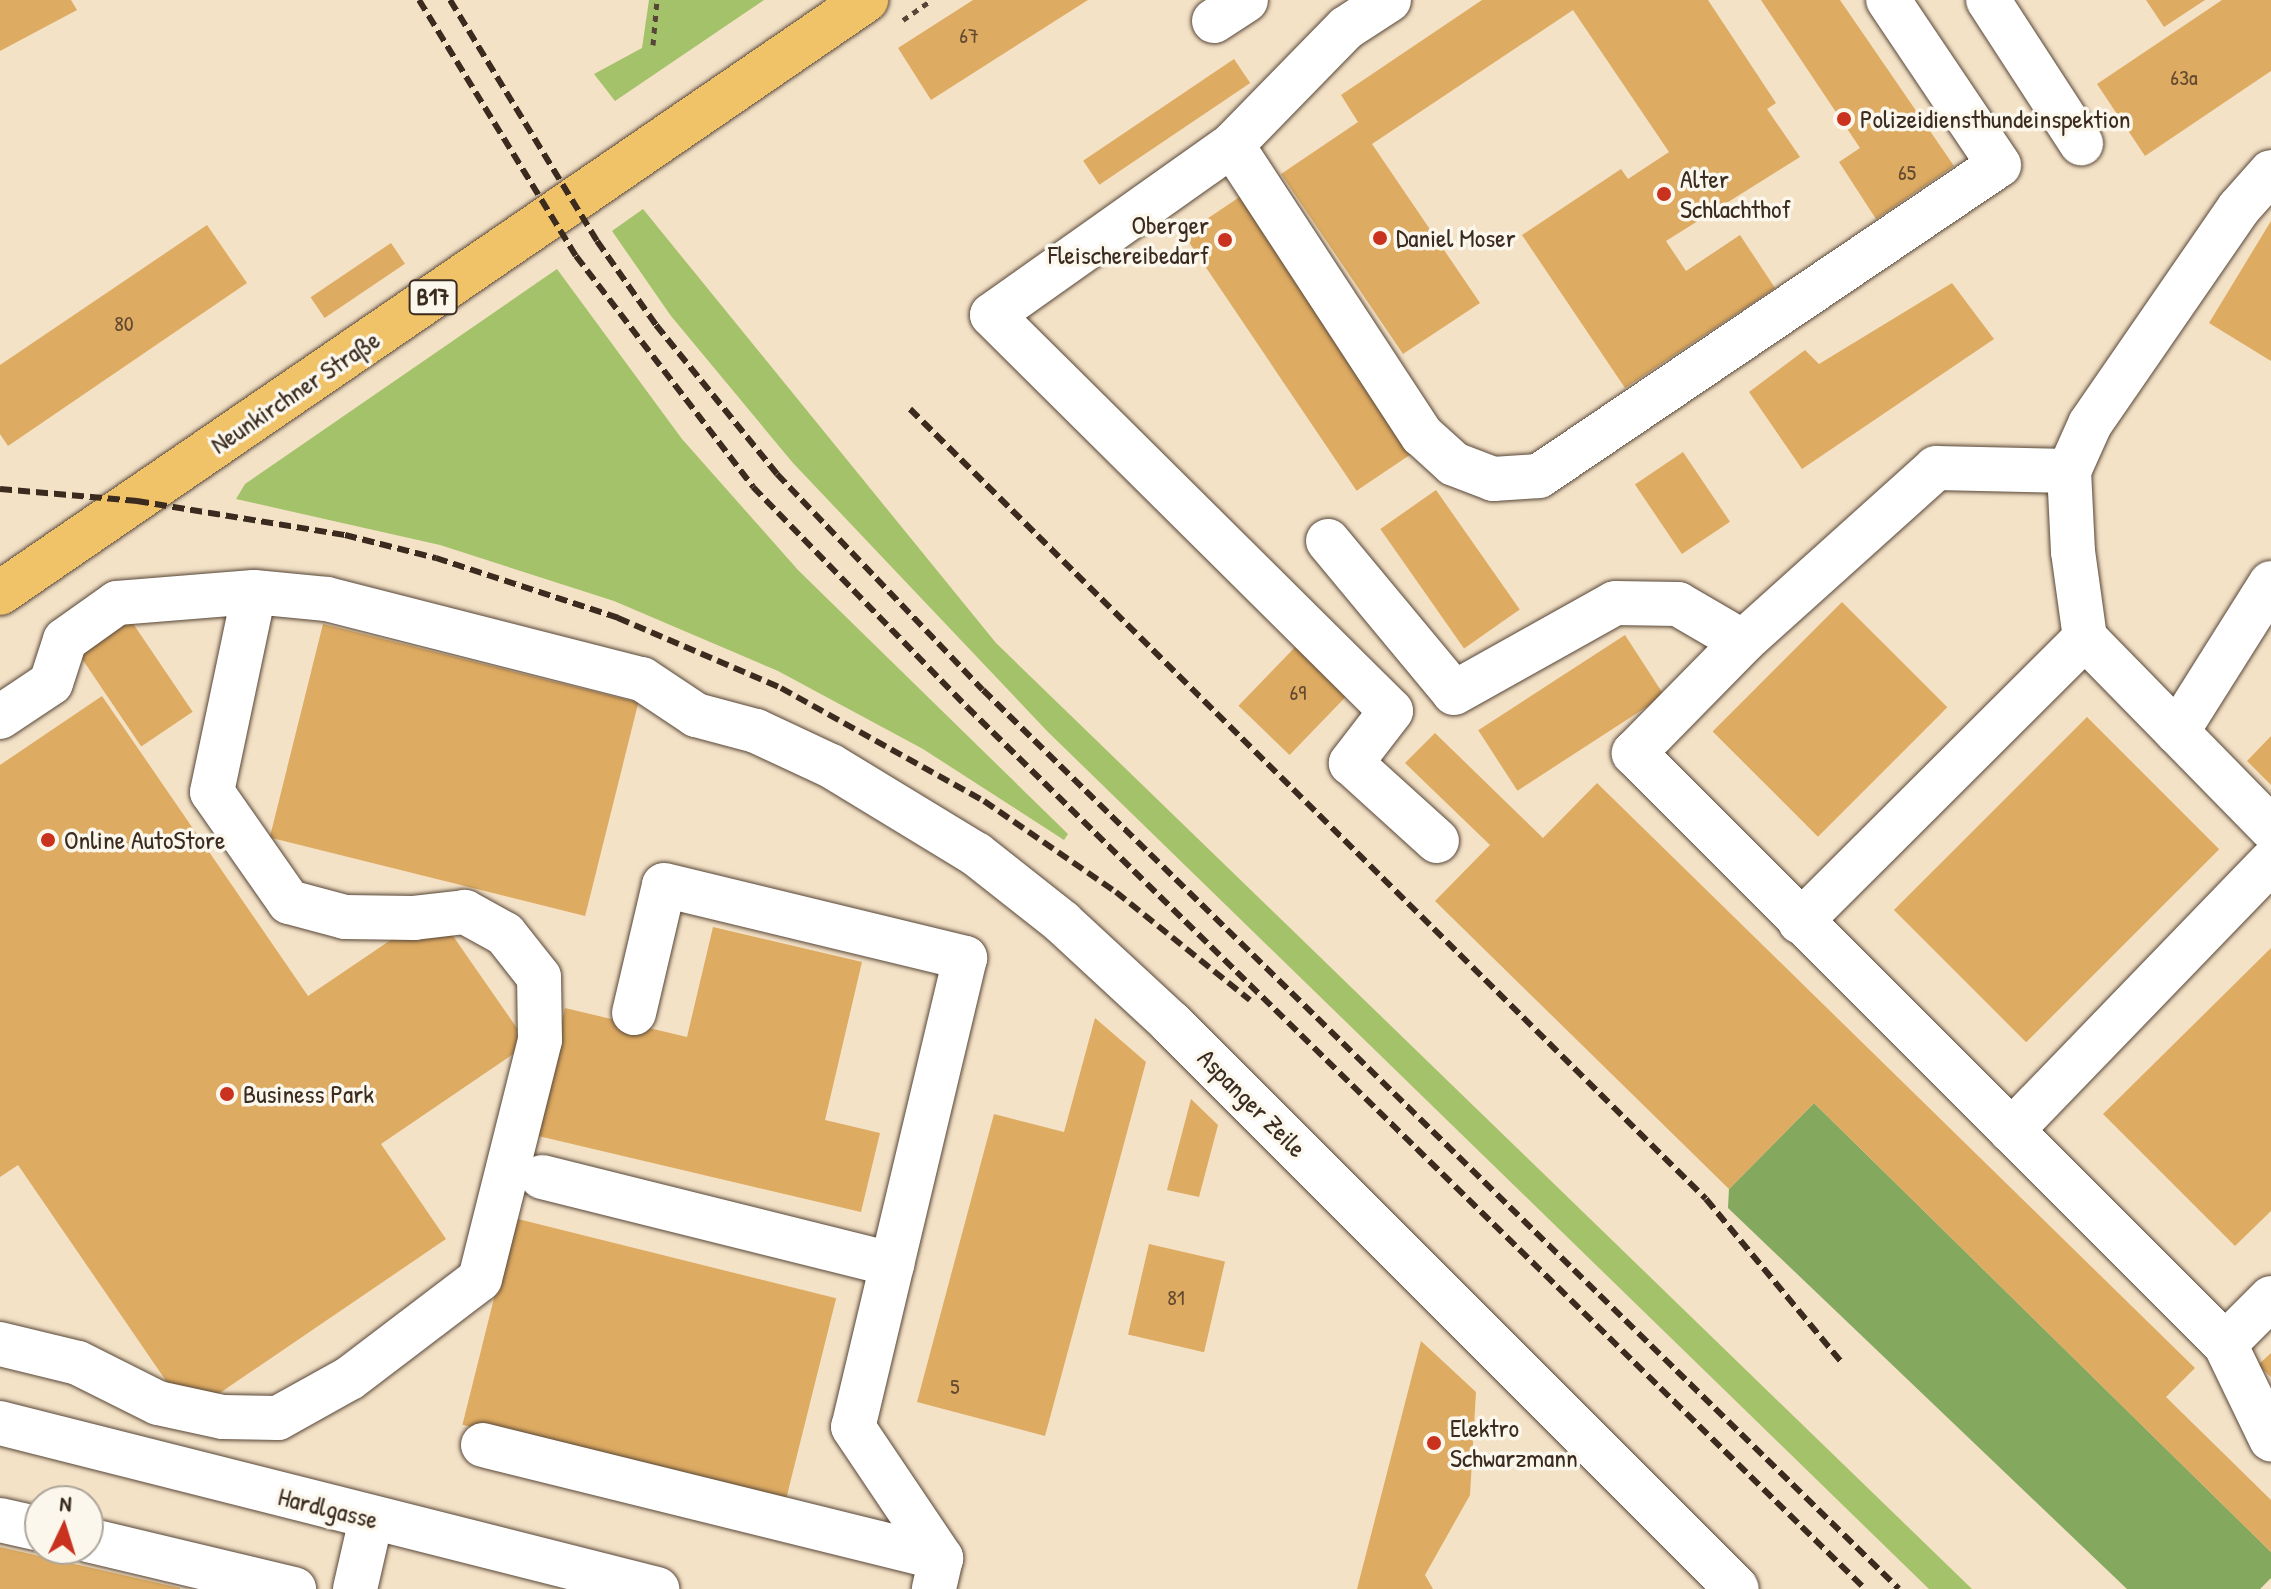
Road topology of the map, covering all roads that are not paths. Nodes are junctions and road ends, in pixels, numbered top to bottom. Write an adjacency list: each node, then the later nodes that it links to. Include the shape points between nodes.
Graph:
1 (866, 0): 13 (main road, Neunkirchner Straße / B17)
2 (1389, 0): 5 (street)
3 (1888, 0): 7 (street, via 1999,165 1539,476 1493,479 1454,464 1422,435)
4 (1988, 0): 6 (street)
5 (1338, 14): 7 (street)
6 (2081, 143)
7 (1232, 145): 19 (street, via 992,315 1391,711 1351,763)
8 (2271, 172): 9 (street, via 2239,208 2090,424)
9 (2069, 471): 14 (street); 15 (street, via 1936,468)
10 (1328, 541): 15 (street, via 1454,693 1615,603 1678,604)
11 (2271, 583): 17 (street)
12 (254, 592): 16 (street, Aspanger Zeile, via 117,603 65,640 51,683); 27 (street, via 212,792 289,902 345,917 465,912 505,934 539,977 540,1040 480,1279 350,1378 278,1418 223,1417 158,1403 78,1363); 40 (street, Aspanger Zeile, via 327,599 642,679 696,715 756,731 903,805 976,854 1062,922 1182,1034)
13 (0, 593)
14 (2085, 638): 17 (street); 21 (street)
15 (1743, 642): 21 (street, via 1634,753)
16 (0, 717)
17 (2177, 732): 18 (street)
18 (2271, 828)
19 (1437, 841)
20 (2271, 862): 23 (street)
21 (1800, 922): 23 (street)
22 (634, 1013): 25 (street, via 664,885 965,958)
23 (2011, 1131): 28 (street)
24 (542, 1177): 25 (street)
25 (892, 1264): 36 (street, via 853,1427)
26 (2271, 1298): 28 (street)
27 (0, 1344)
28 (2225, 1344): 30 (street)
29 (0, 1423): 32 (street, Hardlgasse)
30 (2271, 1439)
31 (483, 1445): 36 (street)
32 (371, 1519): 38 (street); 39 (street, Hardlgasse)
33 (0, 1520): 34 (street)
34 (24, 1525)
35 (104, 1544): 37 (street)
36 (938, 1574)
37 (294, 1589)
38 (355, 1589)
39 (657, 1589)
40 (1737, 1589)

